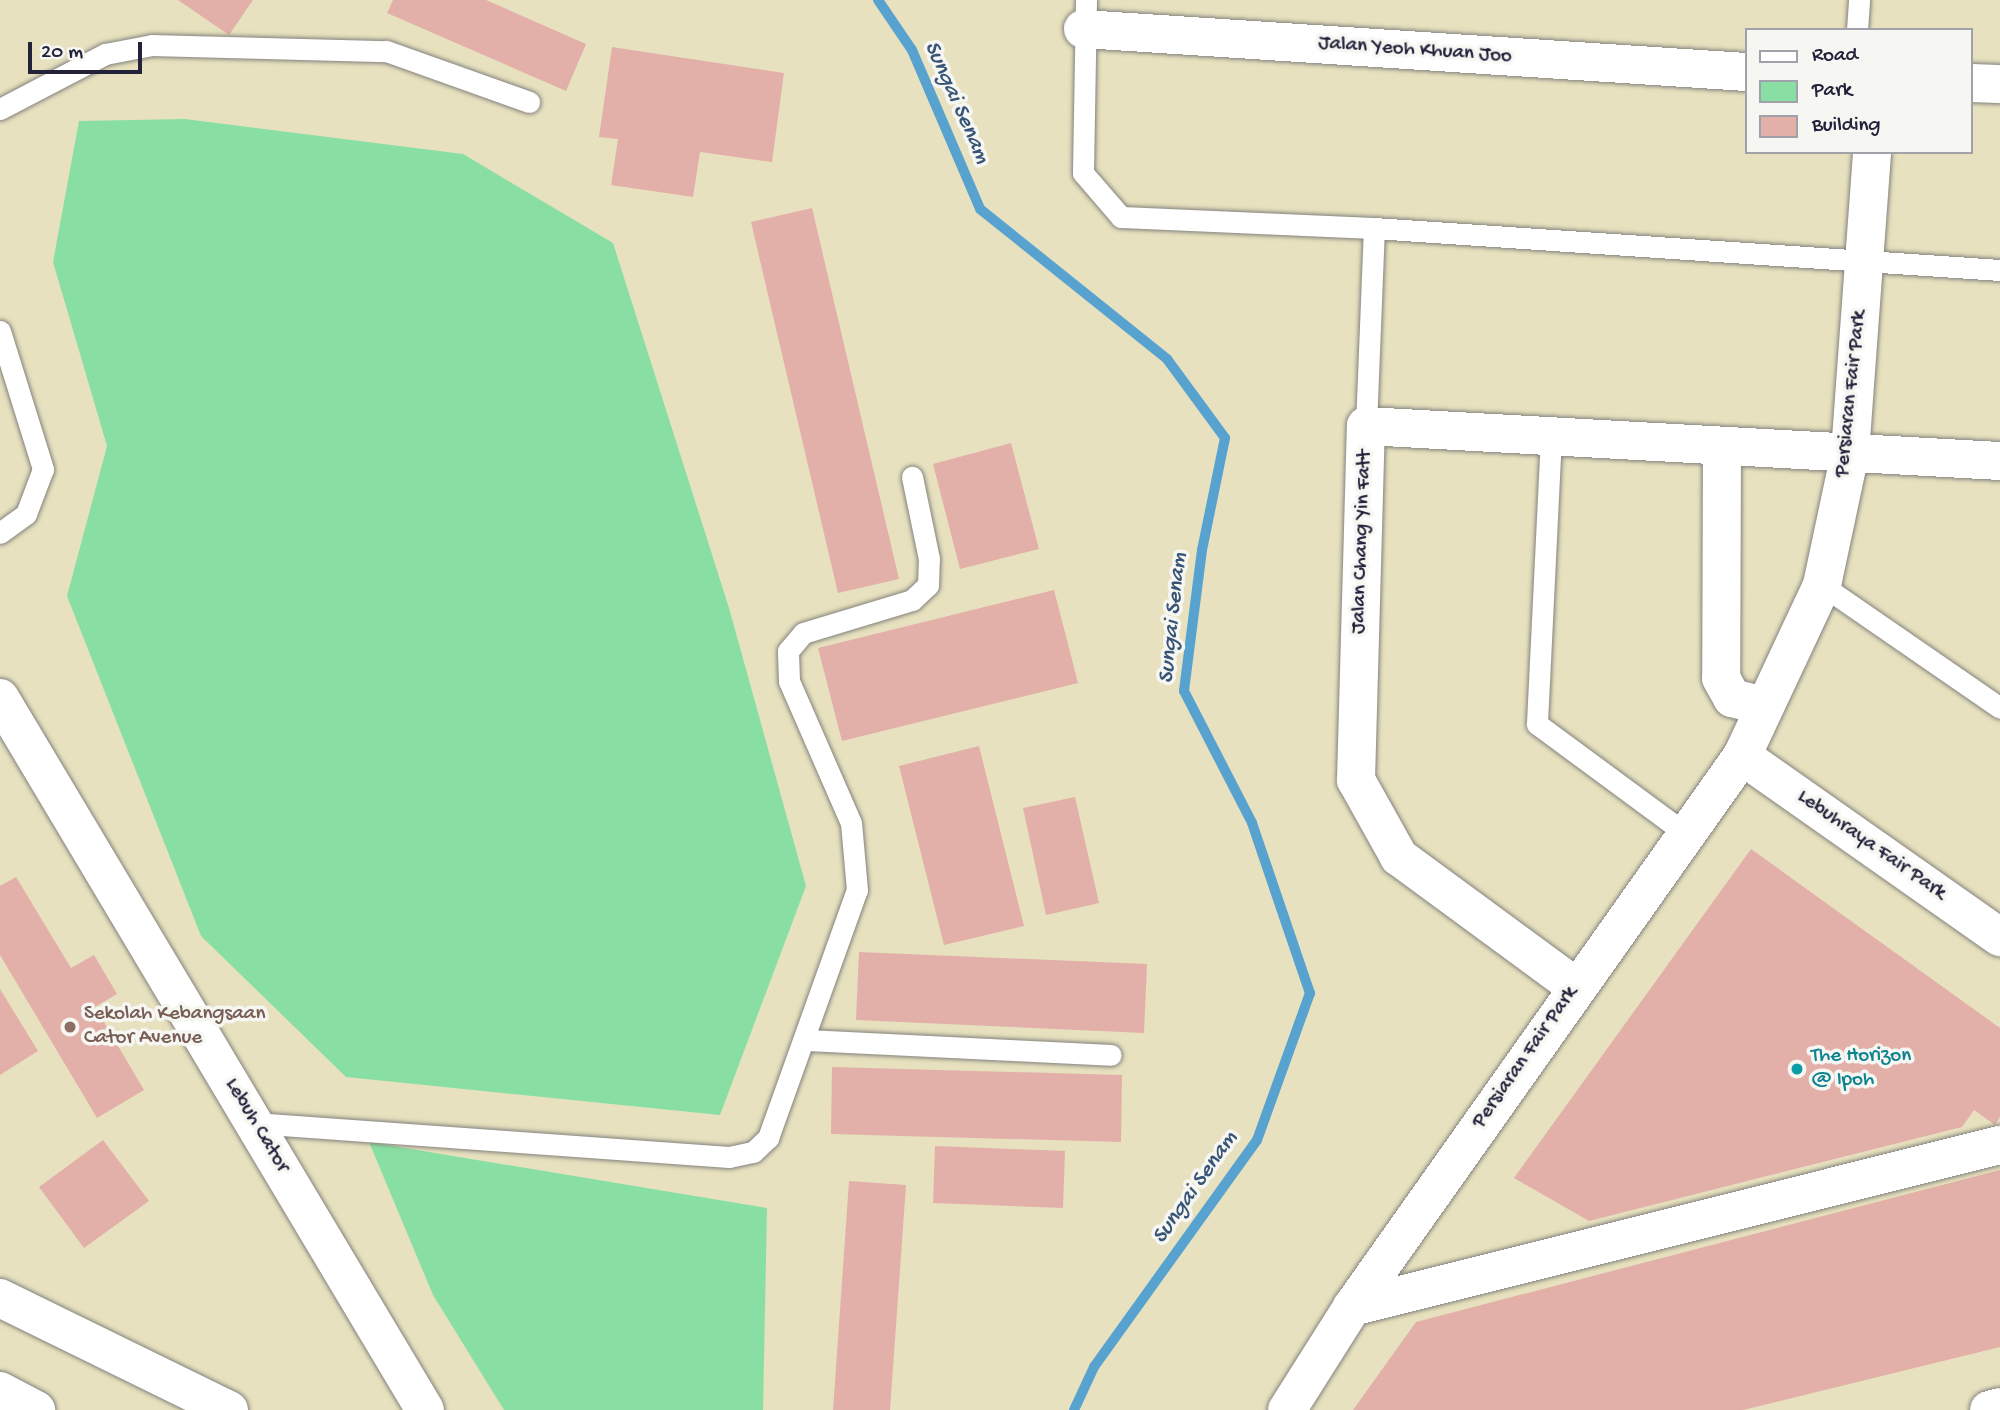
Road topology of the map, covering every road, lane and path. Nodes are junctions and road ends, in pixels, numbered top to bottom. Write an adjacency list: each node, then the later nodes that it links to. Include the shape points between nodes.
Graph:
1 (1859, 0): 3 (lane)
2 (1084, 15): 4 (street, Jalan Yeoh Khuan Joo); 10 (lane, via 1083,173 1121,217)
3 (1857, 28)
4 (1744, 72)
5 (1972, 83): 6 (street)
6 (2000, 84)
7 (529, 102): 8 (lane, via 386,51 152,46 105,54)
8 (0, 108)
9 (1872, 154): 11 (street, Persiaran Fair Park)
10 (1374, 228): 11 (lane); 14 (lane)
11 (1865, 261): 12 (lane); 17 (street, Persiaran Fair Park)
12 (2000, 270)
13 (0, 331): 21 (lane, via 43,469 26,514)
14 (1367, 426): 15 (street, Jalan Chang Yin Fatt); 29 (street, Jalan Chang Yin Fatt, via 1356,780 1399,857)
15 (1551, 436): 16 (street, Jalan Chang Yin Fatt); 27 (lane, via 1537,724)
16 (1722, 446): 17 (street, Jalan Chang Yin Fatt); 24 (street, via 1721,678 1732,698)
17 (1850, 453): 18 (street, Jalan Chang Yin Fatt); 22 (street, Persiaran Fair Park)
18 (1982, 460): 20 (street, Jalan Chang Yin Fatt)
19 (912, 477): 30 (lane, via 929,559 928,585 912,600 803,633 788,651 789,681 850,823 857,890)
20 (2000, 485)
21 (0, 532)
22 (1822, 585): 24 (street, Persiaran Fair Park); 25 (lane)
23 (0, 698): 32 (street, Lebuh Cator)
24 (1765, 706): 26 (street, Persiaran Fair Park)
25 (2000, 708)
26 (1742, 756): 27 (street, Persiaran Fair Park); 28 (street, Lebuhraya Fair Park)
27 (1686, 834): 29 (street, Persiaran Fair Park)
28 (2000, 937)
29 (1576, 987): 35 (street, Persiaran Fair Park)
30 (807, 1040): 31 (lane); 32 (lane, via 768,1138 753,1152 729,1157)
31 (1111, 1055)
32 (254, 1123): 40 (street, Lebuh Cator)
33 (2000, 1145): 35 (street)
34 (0, 1298): 39 (street)
35 (1352, 1307): 41 (street, Persiaran Fair Park)
36 (0, 1391): 38 (street)
37 (2000, 1407): 42 (street)
38 (36, 1410)
39 (229, 1410)
40 (425, 1410)
41 (1287, 1410)
42 (1989, 1410)

